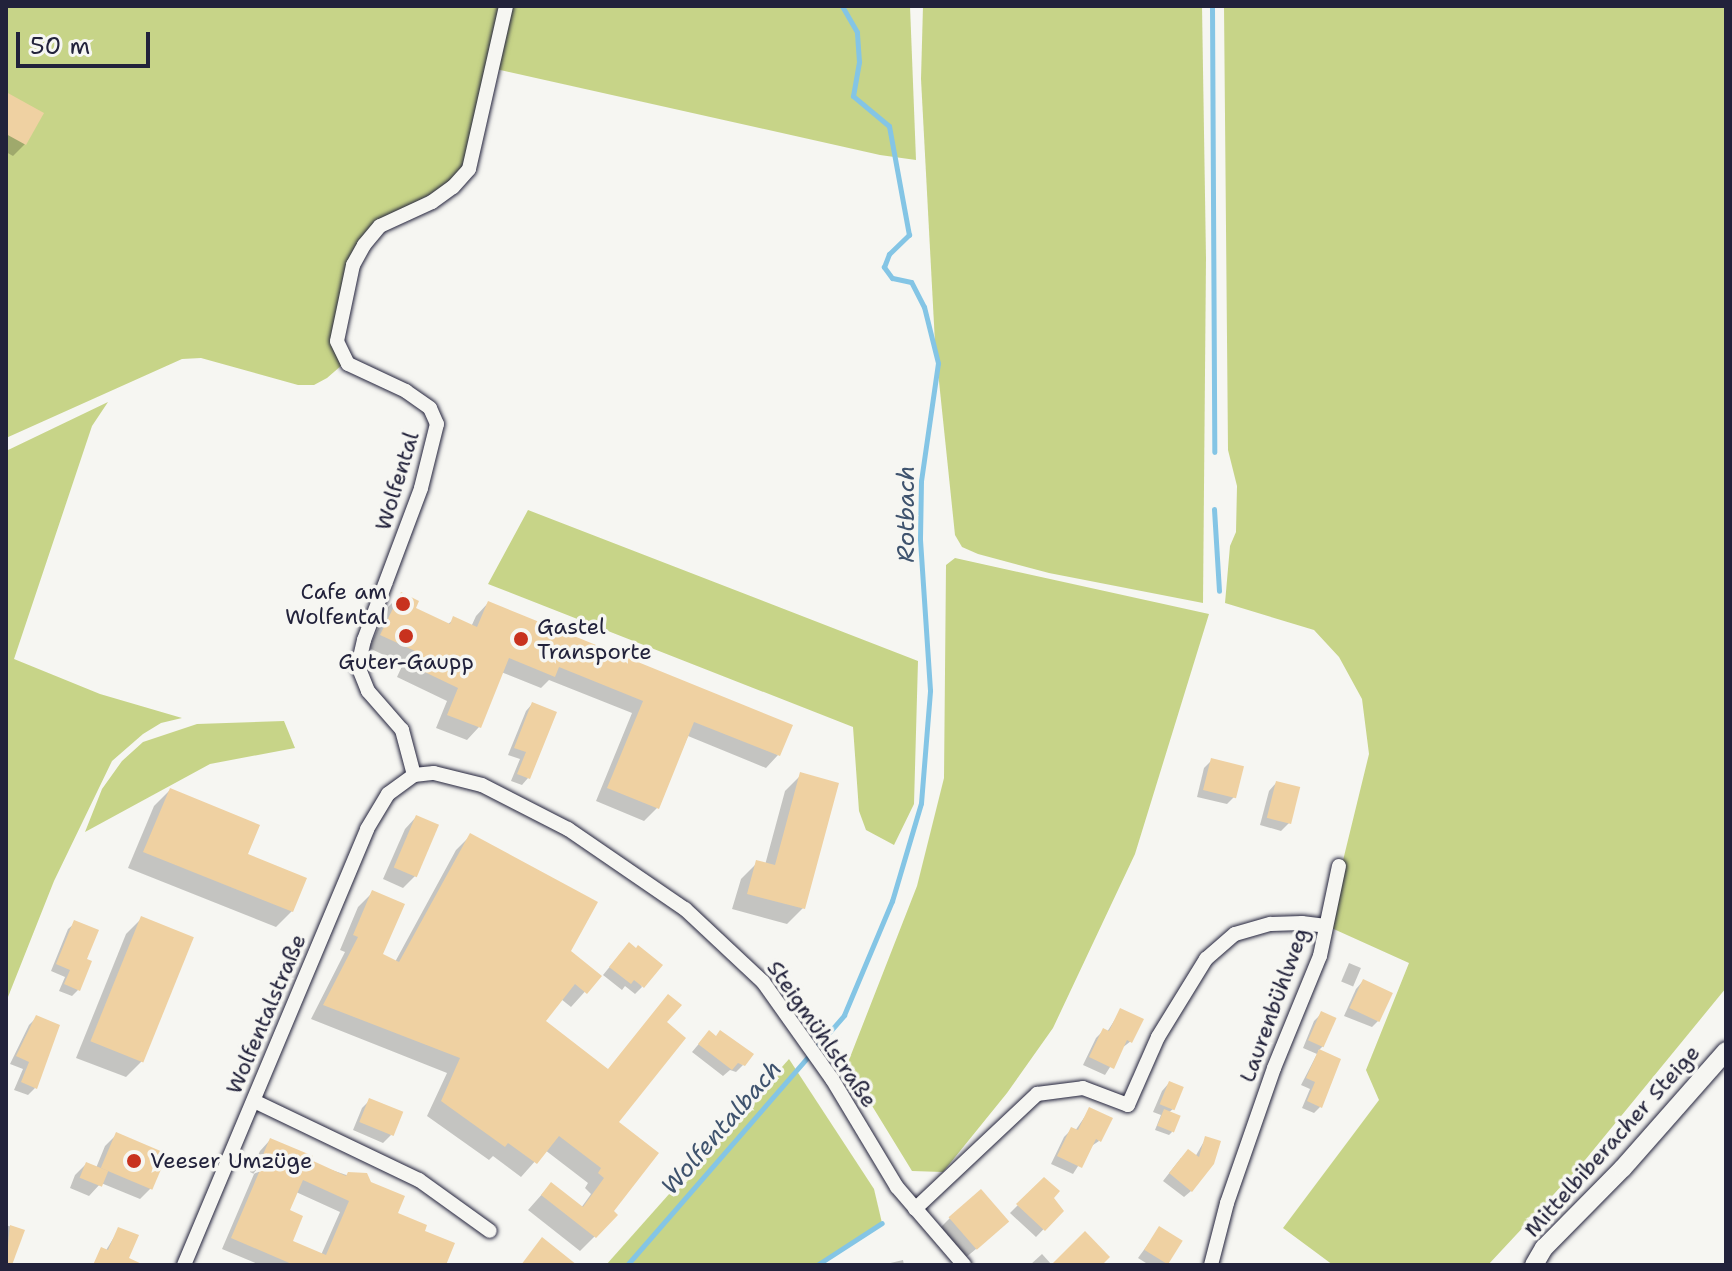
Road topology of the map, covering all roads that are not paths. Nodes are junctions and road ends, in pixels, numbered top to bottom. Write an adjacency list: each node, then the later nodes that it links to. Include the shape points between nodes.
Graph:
1 (506, 6): 2 (street, Wolfental, via 469,169 432,202 380,226 364,245 353,265 337,341 348,364 406,391 430,408 437,424 421,488 358,666 368,691 402,730)
2 (414, 775): 6 (street, Wolfentalstraße, via 388,794 367,829); 7 (street, Steigmühlstraße, via 434,773 482,785 581,838 685,909 763,982)
3 (1339, 866): 4 (street)
4 (1326, 926): 7 (street, Laurenbühlweg, via 1271,924 1235,934 1206,959 1158,1037 1128,1105 1083,1088 1037,1094); 11 (street, Laurenbühlweg, via 1320,956 1227,1203)
5 (1726, 1051): 12 (street, Mittelbiberacher Steige)
6 (254, 1101): 8 (street, via 419,1180); 9 (street, Wolfentalstraße)
7 (915, 1209): 10 (street, Steigmühlstraße)
8 (490, 1231)
9 (184, 1265)
10 (964, 1265)
11 (1211, 1265)
12 (1534, 1265)

